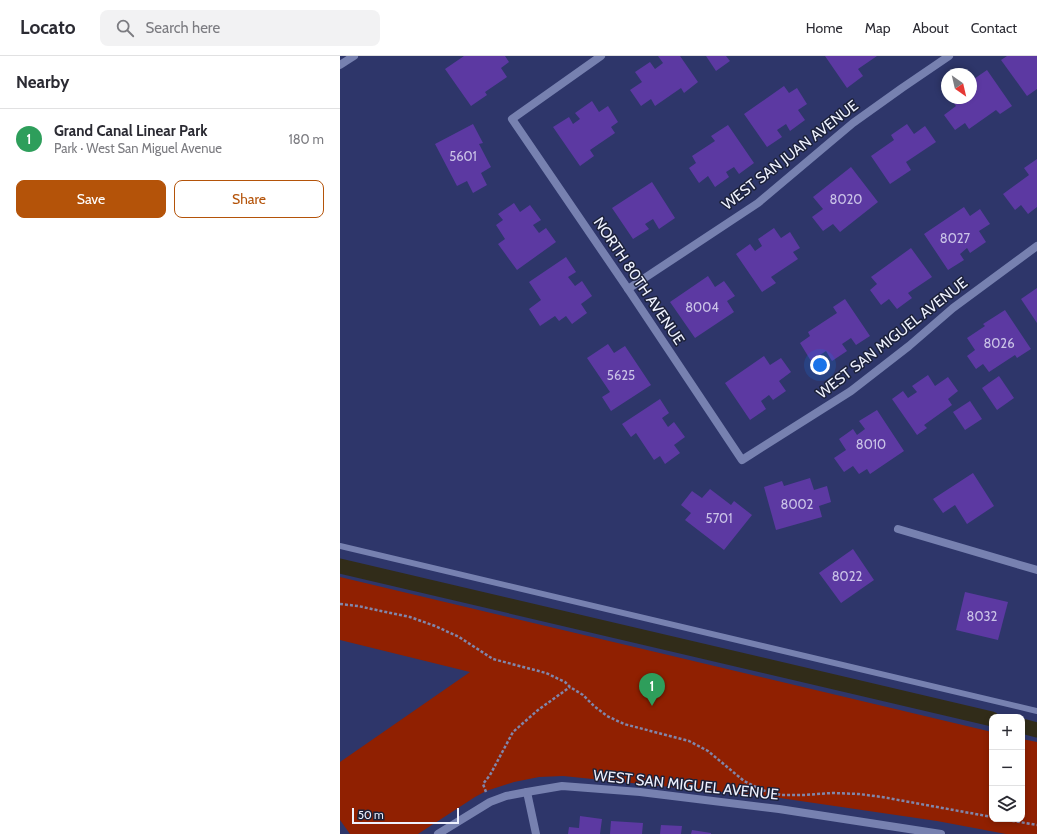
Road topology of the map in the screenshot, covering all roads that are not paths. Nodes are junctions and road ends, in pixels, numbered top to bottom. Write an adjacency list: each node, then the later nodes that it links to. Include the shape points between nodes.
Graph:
1 (354, 56): 4 (street)
2 (601, 56): 6 (street, NORTH 80TH AVENUE, via 512,119)
3 (949, 56): 6 (street, WEST SAN JUAN AVENUE, via 853,123 758,203)
4 (340, 65)
5 (1037, 246): 7 (street, WEST SAN MIGUEL AVENUE, via 953,308 851,391)
6 (628, 289): 7 (street, NORTH 80TH AVENUE)
7 (742, 460)
8 (898, 529): 10 (street)
9 (340, 546): 11 (lane)
10 (1037, 570)
11 (1037, 711)
12 (528, 792): 13 (street, WEST SAN MIGUEL AVENUE, via 490,802); 14 (street); 15 (street, WEST SAN MIGUEL AVENUE, via 562,786 640,792 779,808)
13 (438, 834)
14 (536, 834)
15 (941, 834)

